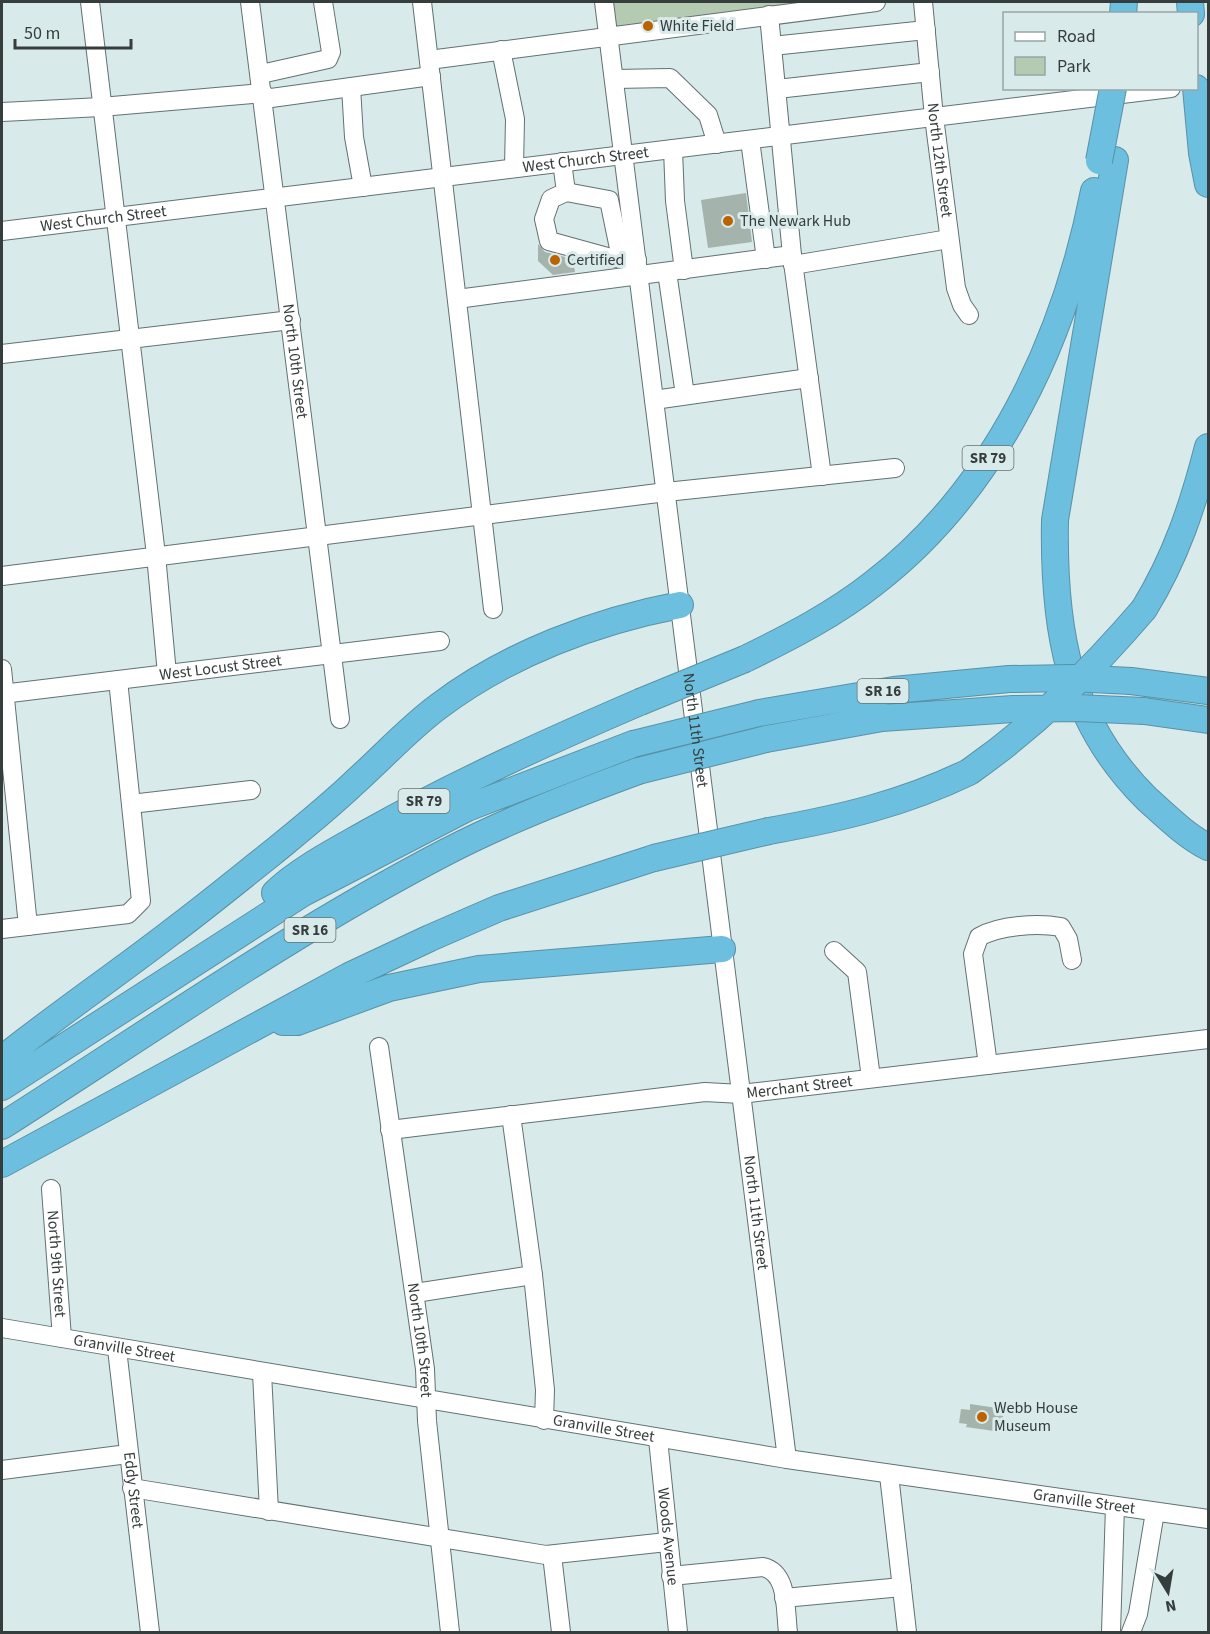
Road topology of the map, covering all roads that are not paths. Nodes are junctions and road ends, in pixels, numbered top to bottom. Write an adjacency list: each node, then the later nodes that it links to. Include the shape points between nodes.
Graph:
1 (90, 2): 24 (street)
2 (250, 2): 15 (street, North 10th Street)
3 (323, 2): 15 (street, via 331,52 328,59)
4 (422, 2): 13 (street)
5 (604, 2): 10 (street, North 11th Street)
6 (876, 2): 8 (street)
7 (923, 2): 9 (street, North 12th Street)
8 (769, 15): 10 (street); 11 (street)
9 (926, 30): 11 (street); 14 (street, North 12th Street)
10 (609, 37): 12 (street); 16 (street, North 11th Street)
11 (772, 46): 18 (street)
12 (501, 51): 13 (street); 34 (street, via 515,119)
13 (430, 68): 17 (street); 35 (street)
14 (930, 72): 18 (street); 26 (street, North 12th Street)
15 (261, 74): 23 (street, North 10th Street)
16 (614, 79): 29 (street, via 670,78 708,115); 31 (street, North 11th Street)
17 (351, 87): 23 (street); 37 (street, via 353,129)
18 (777, 89): 27 (street)
19 (1113, 90): 32 (highway, SR 79, bridge)
20 (1119, 90): 32 (highway)
21 (1155, 90): 26 (street, West Church Street)
22 (1197, 90): 36 (highway, via 1202,153)
23 (263, 96): 24 (street); 39 (street, North 10th Street)
24 (101, 106): 25 (street); 40 (street)
25 (2, 112)
26 (933, 117): 27 (street, West Church Street); 42 (street, North 12th Street)
27 (781, 136): 28 (street, West Church Street); 44 (street)
28 (750, 140): 29 (street, West Church Street); 43 (street)
29 (717, 144): 30 (street, West Church Street)
30 (673, 149): 31 (street, West Church Street); 46 (street)
31 (624, 155): 33 (street, West Church Street); 45 (street, North 11th Street)
32 (1107, 160): 76 (highway, via 1055,520 1058,614 1085,715 1102,745 1126,777 1163,814); 79 (highway, SR 79, bridge, via 1052,335 1016,411 972,483 937,526 874,583 827,615 745,659 484,770 342,848 281,887)
33 (562, 162): 34 (street, West Church Street); 38 (street)
34 (514, 168): 35 (street, West Church Street)
35 (441, 177): 37 (street, West Church Street); 47 (street)
36 (1209, 184)
37 (363, 187): 39 (street, West Church Street)
38 (566, 192): 45 (street, via 609,200); 45 (street, via 551,199 544,219 549,241)
39 (274, 197): 40 (street, West Church Street); 49 (street, North 10th Street)
40 (116, 218): 41 (street, West Church Street); 50 (street)
41 (2, 231)
42 (949, 239): 44 (street); 48 (street, North 12th Street, via 956,288)
43 (766, 259): 44 (street); 46 (street)
44 (793, 260): 52 (street)
45 (632, 265): 46 (street); 47 (street); 54 (street, North 11th Street)
46 (676, 271): 53 (street)
47 (457, 299): 59 (street)
48 (969, 315)
49 (291, 320): 50 (street); 60 (street, North 10th Street)
50 (130, 339): 51 (street); 61 (street)
51 (2, 354)
52 (809, 378): 53 (street); 57 (street)
53 (685, 395): 54 (street)
54 (654, 400): 58 (street, North 11th Street)
55 (1209, 447): 83 (highway, bridge, via 1190,516 1173,558 1144,609 1104,656 1041,717 969,772 925,793 845,817 654,858 499,908 350,976)
56 (895, 468): 57 (street)
57 (822, 476): 58 (street)
58 (666, 492): 59 (street); 63 (street, North 11th Street)
59 (483, 517): 60 (street); 64 (street)
60 (318, 536): 61 (street); 66 (street, North 10th Street)
61 (156, 555): 62 (street); 68 (street)
62 (2, 576)
63 (680, 605): 80 (street, North 11th Street); 86 (highway, via 613,621 570,637 462,690 428,715 283,844)
64 (493, 609)
65 (440, 641): 66 (street, West Locust Street)
66 (331, 653): 68 (street, West Locust Street); 72 (street, North 10th Street)
67 (2, 669): 71 (street)
68 (167, 674): 69 (street, West Locust Street)
69 (118, 680): 71 (street, West Locust Street); 75 (street)
70 (1209, 691): 79 (highway, SR 16, bridge, via 1131,681 1009,679 894,690 759,713 633,744 467,808 303,893)
71 (3, 694): 77 (street)
72 (339, 719)
73 (1209, 720): 92 (highway, SR 16, bridge, via 1144,711 1077,708 882,718 766,739 638,771 513,820 372,892)
74 (251, 790): 75 (street)
75 (131, 804): 77 (street, via 141,901 128,914)
76 (1209, 847)
77 (28, 926): 78 (street)
78 (2, 929)
79 (232, 939): 89 (highway, SR 16)
80 (722, 949): 83 (highway, via 478,969 389,988 297,1022); 90 (street, North 11th Street)
81 (834, 951): 88 (street, via 857,972)
82 (1072, 960): 87 (street, via 1061,927 999,930 979,937 972,954)
83 (265, 1022): 94 (highway)
84 (1209, 1039): 87 (street, Merchant Street)
85 (379, 1047): 93 (street, North 10th Street)
86 (2, 1059)
87 (988, 1065): 88 (street, Merchant Street)
88 (871, 1078): 90 (street, Merchant Street)
89 (2, 1087)
90 (741, 1094): 91 (street, Merchant Street, via 705,1092); 106 (street, North 11th Street)
91 (511, 1115): 93 (street, Merchant Street); 96 (street)
92 (2, 1126)
93 (390, 1130): 97 (street, North 10th Street)
94 (2, 1164)
95 (51, 1189): 99 (street, North 9th Street)
96 (533, 1275): 97 (street); 103 (street, via 546,1390)
97 (415, 1293): 102 (street, North 10th Street)
98 (2, 1328): 99 (street, Granville Street)
99 (63, 1338): 100 (street, Granville Street)
100 (117, 1349): 101 (street, Granville Street); 105 (street, Eddy Street)
101 (262, 1373): 102 (street, Granville Street); 111 (street)
102 (428, 1399): 103 (street, Granville Street); 114 (street, North 10th Street)
103 (544, 1420): 104 (street, Granville Street)
104 (658, 1439): 106 (street, Granville Street); 115 (street, Woods Avenue)
105 (128, 1454): 107 (street); 109 (street, Eddy Street)
106 (787, 1459): 108 (street, Granville Street)
107 (2, 1470)
108 (889, 1476): 110 (street, Granville Street); 118 (street)
109 (132, 1488): 111 (street); 120 (street, Eddy Street)
110 (1115, 1506): 112 (street, Granville Street); 126 (street)
111 (269, 1511): 114 (street)
112 (1155, 1512): 113 (street, Granville Street); 127 (street, via 1138,1614)
113 (1209, 1518)
114 (440, 1539): 116 (street); 121 (street, North 10th Street)
115 (667, 1542): 116 (street); 117 (street, Woods Avenue)
116 (552, 1555): 122 (street)
117 (671, 1576): 119 (street, via 763,1567 777,1574); 123 (street, Woods Avenue)
118 (902, 1587): 119 (street); 125 (street)
119 (784, 1598): 124 (street)
120 (150, 1632)
121 (450, 1632)
122 (561, 1632)
123 (678, 1632)
124 (788, 1632)
125 (907, 1632)
126 (1111, 1632)
127 (1131, 1632)

